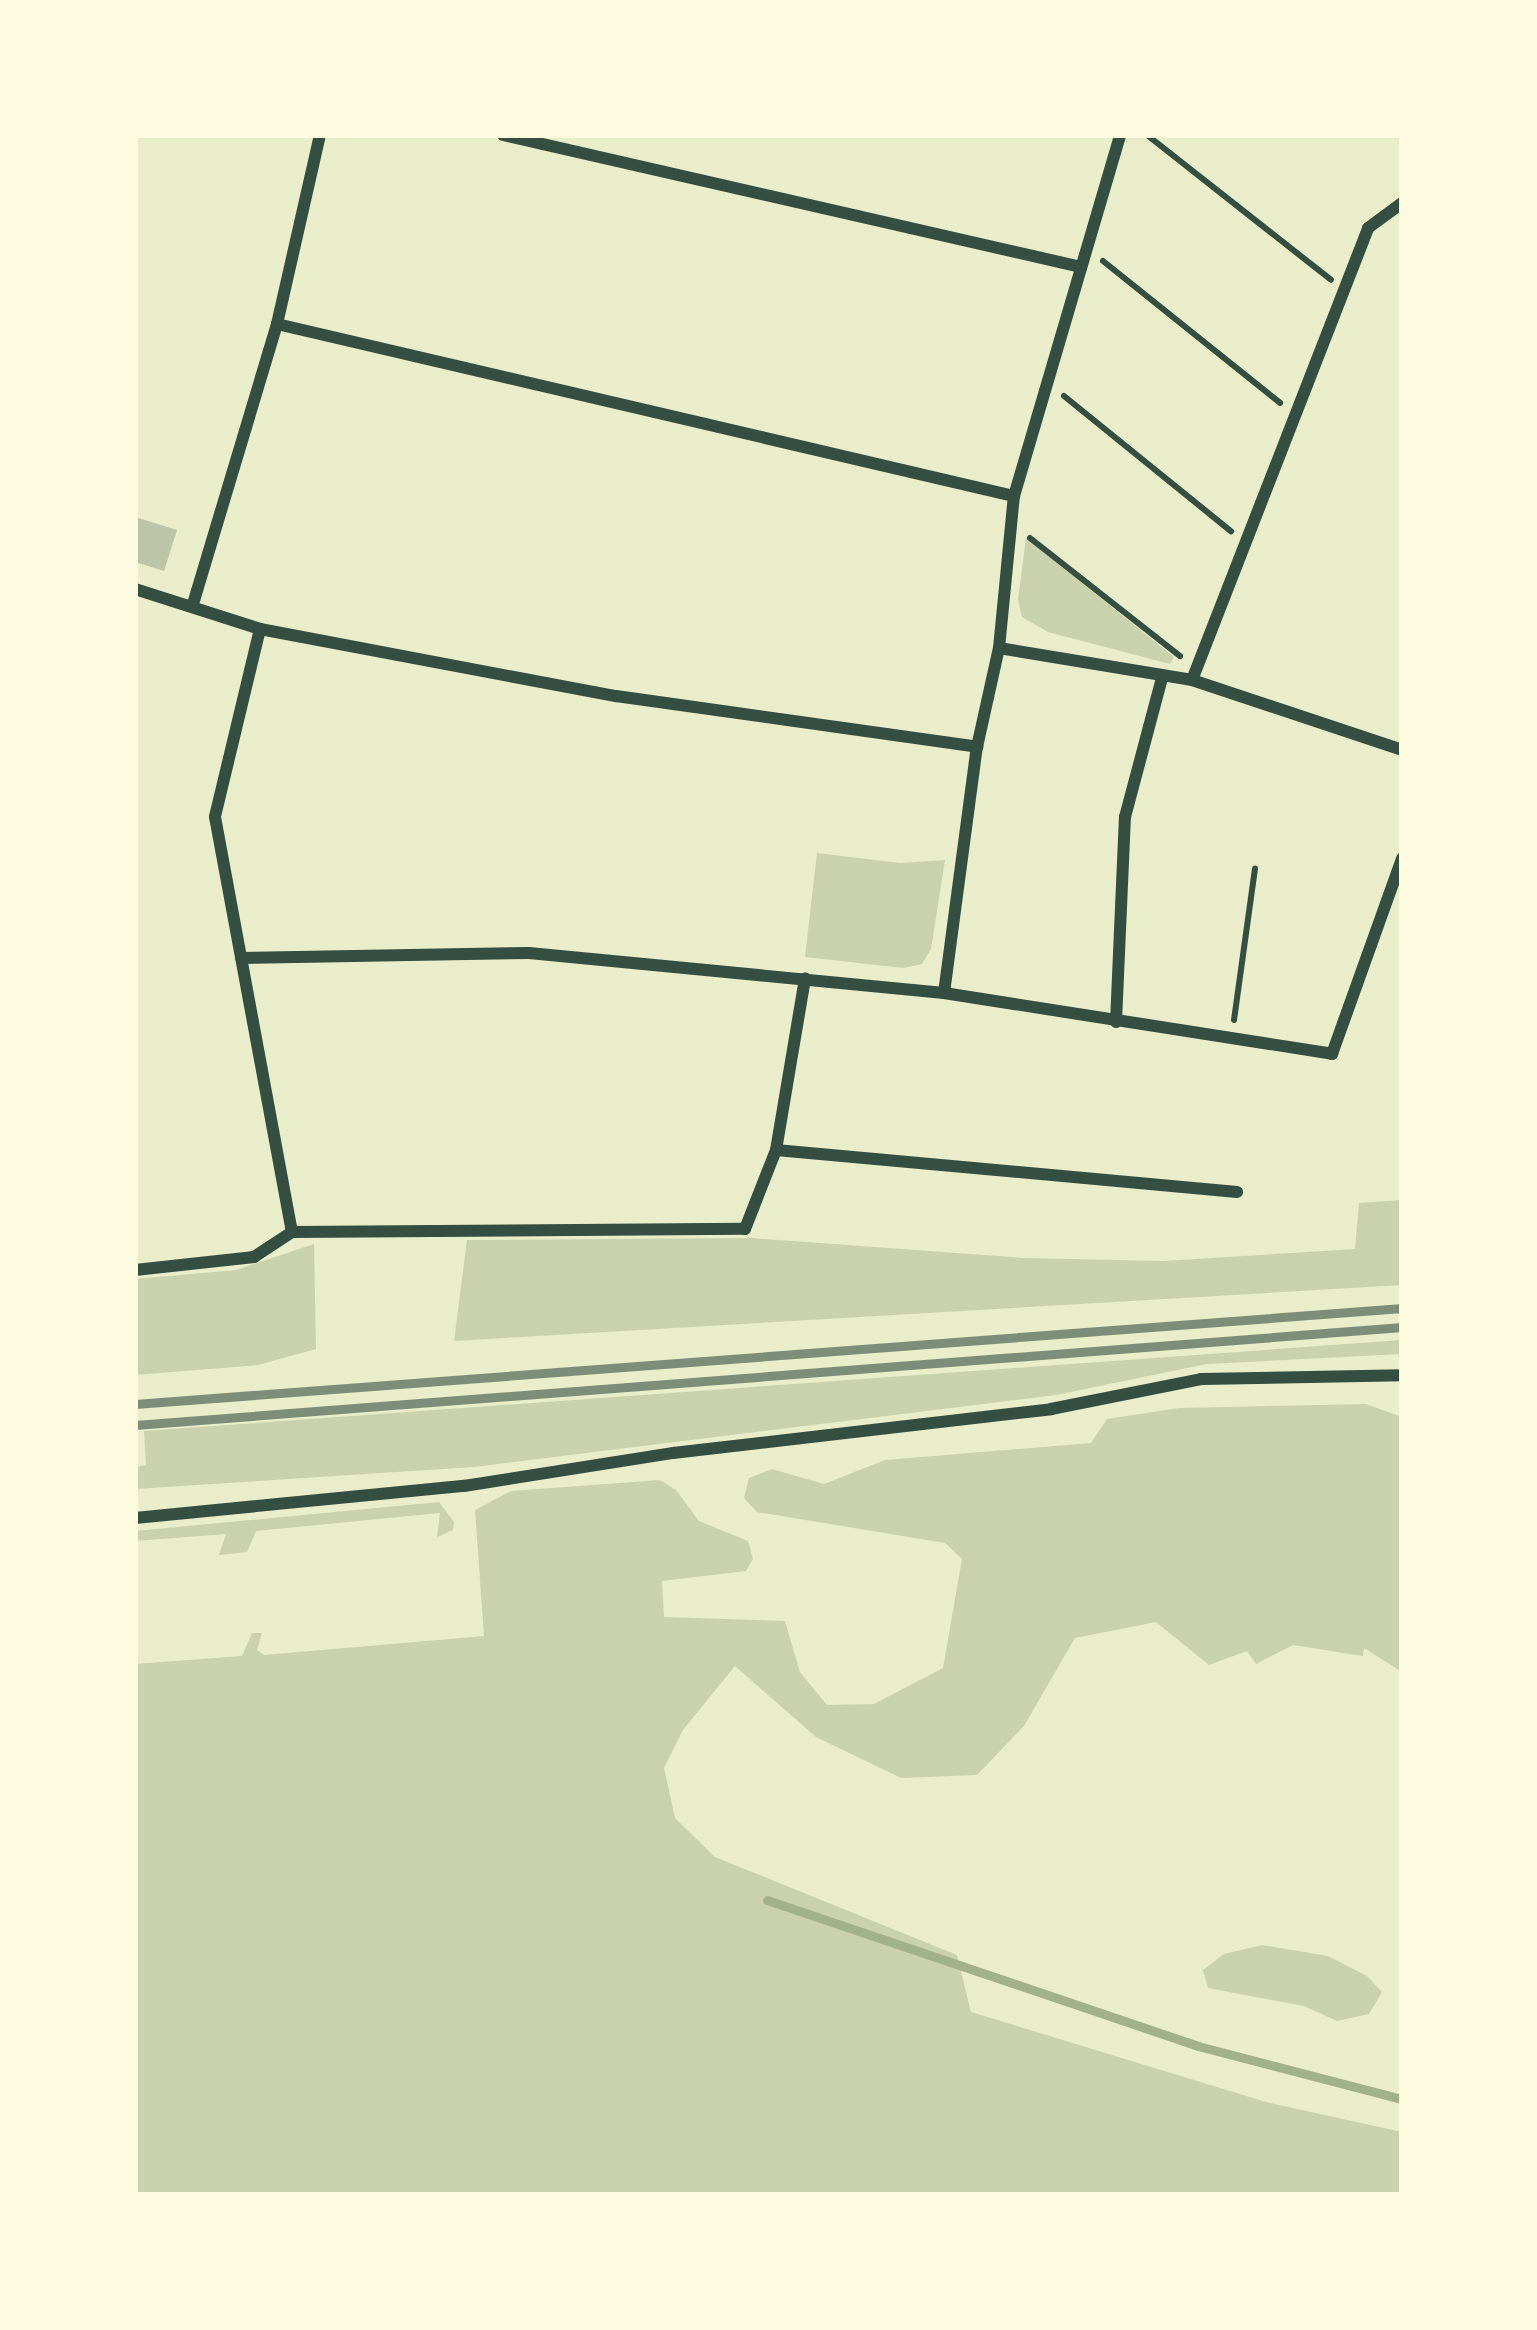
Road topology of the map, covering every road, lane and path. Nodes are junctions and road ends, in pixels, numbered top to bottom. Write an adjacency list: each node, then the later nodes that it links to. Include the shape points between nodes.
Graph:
1 (320, 135): 9 (street)
2 (503, 135): 7 (street)
3 (1120, 135): 6 (street)
4 (1147, 135): 8 (path)
5 (1402, 203): 8 (street, via 1368,227)
6 (1084, 246): 7 (street); 11 (path)
7 (1077, 266): 10 (street)
8 (1343, 290): 11 (street)
9 (277, 325): 12 (street); 16 (street)
10 (1045, 380): 12 (street); 14 (path)
11 (1297, 416): 14 (street)
12 (1014, 496): 13 (street)
13 (1010, 522): 18 (street); 20 (path, via 1184,660)
14 (1248, 544): 20 (street)
15 (135, 589): 16 (street)
16 (193, 604): 17 (street)
17 (260, 629): 21 (street, via 616,696); 25 (street, via 215,817)
18 (999, 648): 19 (street); 21 (street)
19 (1162, 678): 20 (street); 28 (street, via 1125,817)
20 (1192, 680): 22 (street)
21 (977, 747): 27 (street)
22 (1402, 750)
23 (1402, 858): 29 (street, via 1332,1054)
24 (1255, 868): 29 (path)
25 (241, 958): 26 (street, via 529,953); 32 (street)
26 (805, 978): 27 (street); 30 (street)
27 (944, 993): 28 (street)
28 (1116, 1022): 29 (street)
29 (1231, 1042)
30 (776, 1150): 31 (street); 32 (street, via 745,1229)
31 (1237, 1192)
32 (292, 1232): 33 (street, via 254,1257)
33 (135, 1270)
34 (1402, 1375): 35 (street, via 1201,1379 1051,1409 464,1486)
35 (135, 1518)

